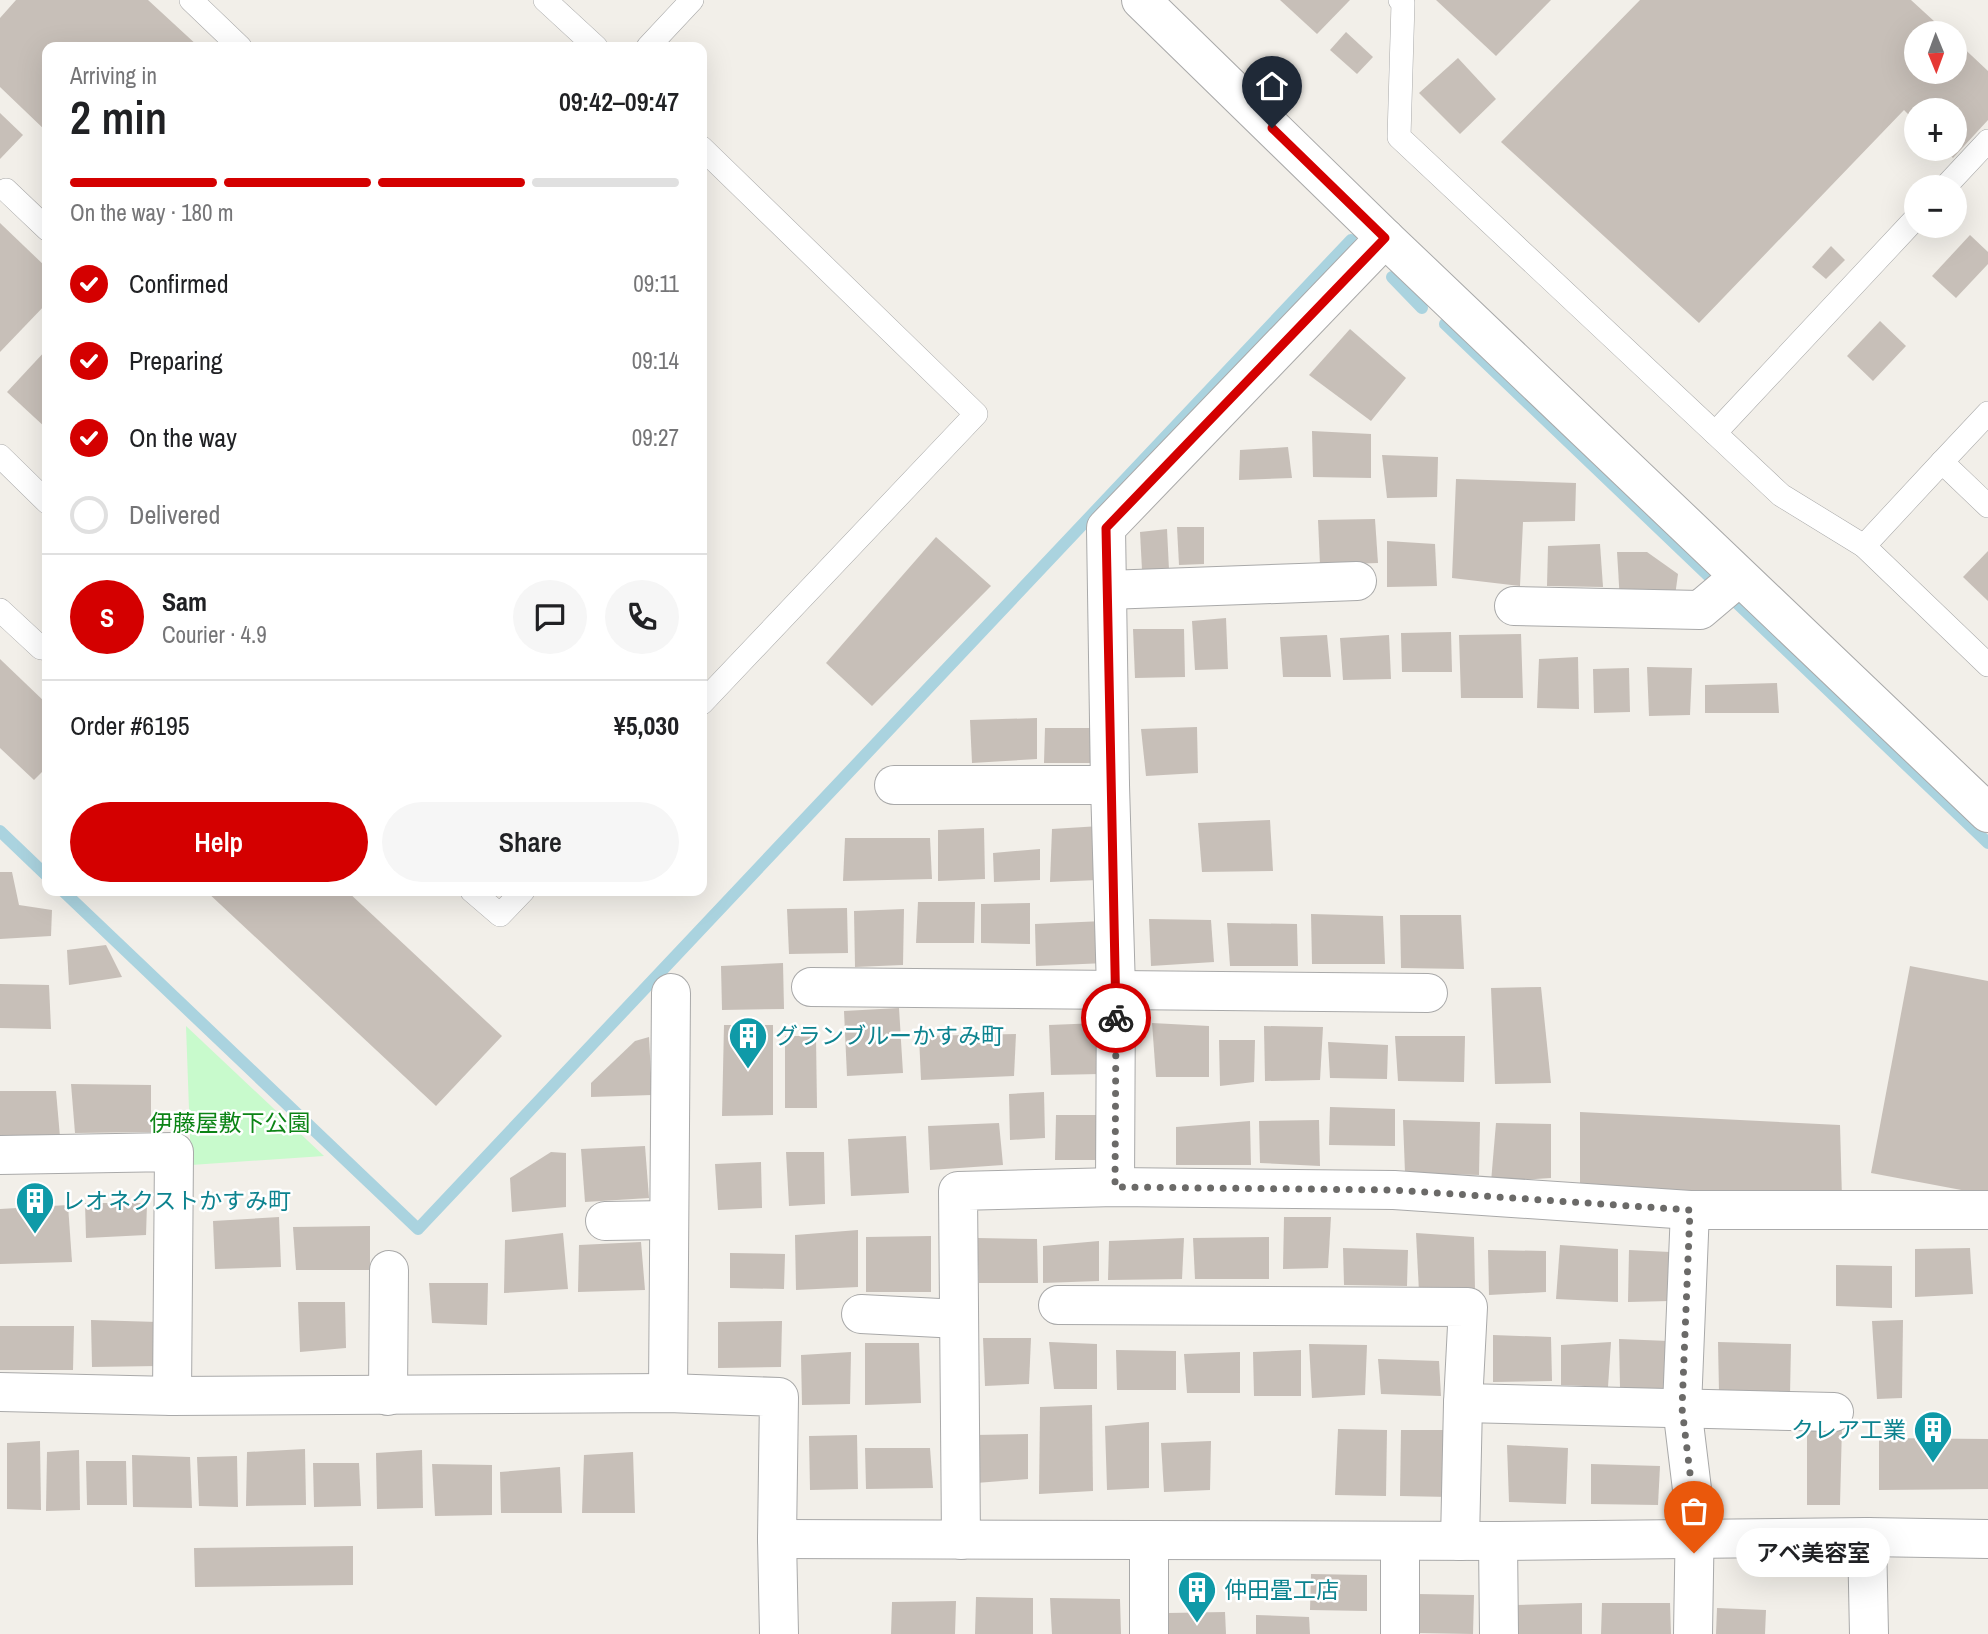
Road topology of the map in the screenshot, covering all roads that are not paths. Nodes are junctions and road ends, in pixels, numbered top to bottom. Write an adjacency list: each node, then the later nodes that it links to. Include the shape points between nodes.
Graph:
1 (191, 0): 6 (lane)
2 (545, 0): 7 (lane)
3 (692, 0): 8 (lane)
4 (1141, 0): 15 (street)
5 (1400, 0): 17 (lane, via 1399,137)
6 (235, 42)
7 (591, 42)
8 (653, 42)
9 (1988, 141): 11 (lane)
10 (707, 153): 30 (lane, via 976,414)
11 (1956, 175)
12 (6, 190): 13 (lane)
13 (42, 224)
14 (1904, 231): 17 (lane)
15 (1385, 238): 24 (street, via 1106,528); 25 (street)
16 (1988, 412): 19 (lane)
17 (1715, 433): 22 (lane, via 1781,495)
18 (0, 456): 20 (lane)
19 (1942, 462): 21 (lane); 22 (lane)
20 (42, 497)
21 (1988, 506)
22 (1864, 546): 29 (lane)
23 (1357, 581): 24 (street)
24 (1107, 590): 32 (street)
25 (1722, 591): 26 (street); 33 (street)
26 (1514, 606)
27 (0, 610): 28 (lane)
28 (42, 648)
29 (1988, 665)
30 (707, 698)
31 (894, 785): 32 (street)
32 (1110, 785): 37 (street)
33 (1988, 813)
34 (478, 896): 35 (lane, via 500,915)
35 (518, 896)
36 (811, 987): 37 (street)
37 (1116, 989): 39 (street); 41 (street)
38 (671, 993): 44 (street)
39 (1428, 993)
40 (0, 1155): 52 (street, via 174,1152)
41 (1115, 1187): 42 (street, via 1394,1190); 49 (street, via 958,1191)
42 (1690, 1210): 43 (street); 55 (street)
43 (1988, 1210)
44 (669, 1220): 45 (street); 51 (street)
45 (605, 1221)
46 (389, 1270): 53 (street)
47 (1058, 1305): 54 (street, via 1468,1307)
48 (861, 1314): 49 (street)
49 (959, 1319): 61 (street)
50 (0, 1392): 52 (street)
51 (668, 1393): 53 (street); 59 (street, via 779,1396)
52 (172, 1396): 53 (street)
53 (388, 1396)
54 (1463, 1404): 55 (street); 64 (street)
55 (1682, 1408): 56 (street); 58 (street)
56 (1834, 1412)
57 (1867, 1537): 58 (street); 60 (street); 71 (street)
58 (1694, 1538): 65 (street); 70 (street)
59 (777, 1539): 61 (street); 66 (street)
60 (1988, 1539)
61 (961, 1540): 62 (street)
62 (1149, 1540): 63 (street); 67 (street)
63 (1400, 1541): 64 (street); 68 (street)
64 (1460, 1541): 65 (street)
65 (1498, 1541): 69 (street)
66 (779, 1634)
67 (1149, 1634)
68 (1400, 1634)
69 (1499, 1634)
70 (1693, 1634)
71 (1869, 1634)

